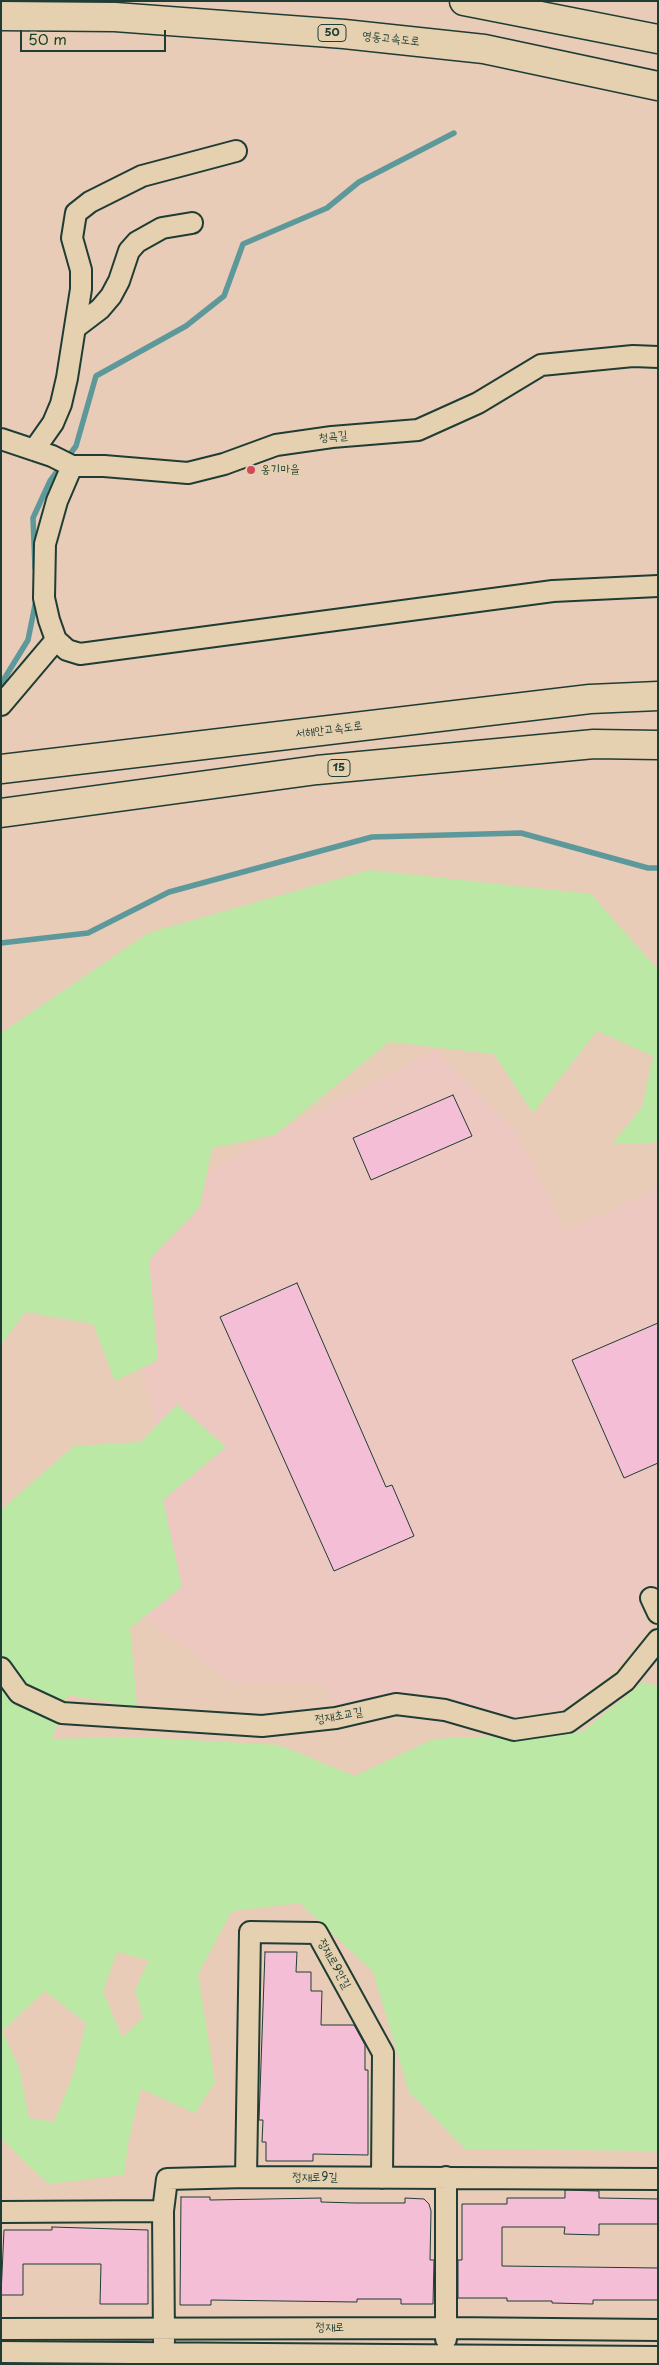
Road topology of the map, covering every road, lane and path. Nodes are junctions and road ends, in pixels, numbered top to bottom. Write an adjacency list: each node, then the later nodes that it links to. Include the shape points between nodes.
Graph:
1 (464, 1): 3 (highway)
2 (1, 16): 4 (highway, 영동고속도로 / 50, via 115,17 344,34 484,49)
3 (658, 39)
4 (658, 86)
5 (236, 151): 7 (street, via 142,176 90,202 76,213 72,238 81,279)
6 (192, 223): 7 (street, via 162,228 137,242 128,251 111,296)
7 (75, 328): 10 (street, via 61,404 53,423)
8 (658, 357): 11 (street, 청곡길, via 633,356 542,364 478,403 418,430 276,445 188,473)
9 (1, 439): 10 (street, 청곡길)
10 (34, 450): 11 (street, 청곡길)
11 (72, 466): 13 (street, via 45,544 44,598)
12 (658, 586): 13 (street, via 553,591 80,654 68,650)
13 (56, 640): 15 (street)
14 (658, 696): 17 (highway, 서해안고속도로, via 590,699)
15 (1, 705)
16 (658, 745): 18 (highway, 15, via 594,744 317,770)
17 (1, 769)
18 (12, 812)
19 (658, 1640): 20 (street, 정재초교길, via 625,1681 568,1722 514,1730 445,1710 396,1704 336,1718 262,1726 62,1713 19,1693)
20 (1, 1668)
21 (246, 2177): 23 (street, 정재로9길); 23 (street, 정재로9안길, via 250,1932 316,1933 383,2053); 25 (street, 정재로9길, via 167,2179)
22 (446, 2177): 23 (street, 정재로9길); 24 (street, 정재로9길); 27 (street)
23 (382, 2178)
24 (658, 2178)
25 (163, 2211): 26 (street); 29 (street)
26 (1, 2212)
27 (447, 2328): 29 (street, 정재로); 30 (street, 정재로); 34 (street)
28 (1, 2330): 29 (street, 정재로)
29 (165, 2330): 33 (street)
30 (658, 2330)
31 (1, 2352): 33 (street)
32 (658, 2357): 34 (street)
33 (164, 2359): 34 (street)
34 (445, 2359)

